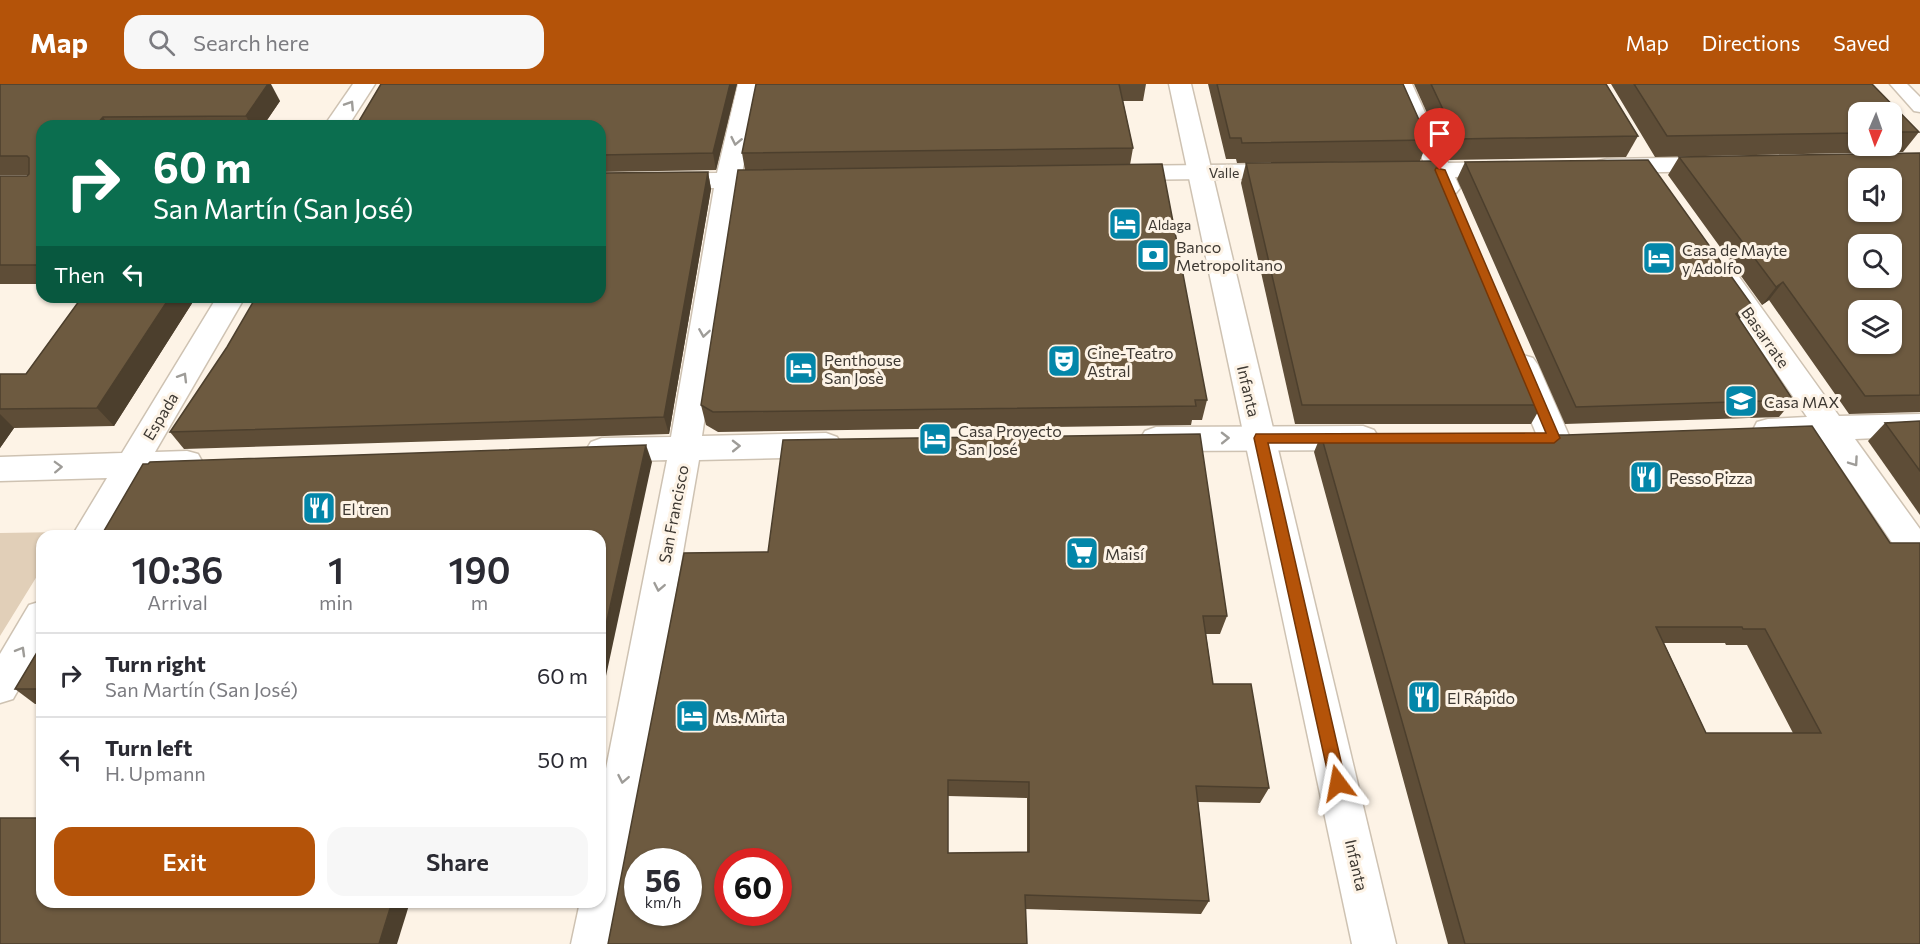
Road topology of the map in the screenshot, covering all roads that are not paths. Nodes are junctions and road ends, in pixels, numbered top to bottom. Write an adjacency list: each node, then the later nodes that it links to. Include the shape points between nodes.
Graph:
1 (364, 84): 7 (street, one-way to 1)
2 (749, 84): 20 (street, San Francisco, one-way to 20)
3 (1180, 84): 16 (street, Infanta)
4 (1401, 84): 13 (street)
5 (1898, 84): 6 (lane)
6 (1920, 107)
7 (340, 120)
8 (1628, 135): 10 (street)
9 (1741, 164): 10 (street)
10 (1646, 165): 11 (street); 21 (street)
11 (1589, 167)
12 (1531, 168): 13 (street)
13 (1440, 170): 15 (street); 22 (street)
14 (1313, 171): 16 (street, Valle)
15 (1371, 171)
16 (1198, 172): 17 (street, Valle); 29 (street, Infanta)
17 (1093, 174)
18 (799, 179): 20 (street)
19 (606, 181): 20 (street)
20 (728, 181): 34 (street, San Francisco, one-way to 34)
21 (1666, 194)
22 (1458, 213)
23 (1707, 253): 27 (street, Basarrate)
24 (227, 303): 37 (street, Espada, one-way to 24)
25 (1513, 342): 31 (street, via 1565,437)
26 (1920, 425): 27 (street)
27 (1830, 428): 28 (street); 40 (street, Basarrate, one-way to 40)
28 (1738, 431)
29 (1260, 438): 30 (street); 32 (street, one-way to 29); 46 (street, Infanta)
30 (1389, 438)
31 (1519, 438)
32 (1128, 440)
33 (853, 444): 34 (street, one-way to 33)
34 (685, 447): 35 (street); 43 (street, San Francisco, one-way to 43)
35 (579, 451)
36 (213, 462): 37 (street)
37 (131, 465): 38 (street, one-way to 37); 39 (street, Espada)
38 (0, 469)
39 (93, 530)
40 (1920, 556)
41 (36, 626): 42 (street, one-way to 41)
42 (0, 687)
43 (606, 874)
44 (600, 908): 45 (street, San Francisco, one-way to 45)
45 (593, 944)
46 (1374, 944)

